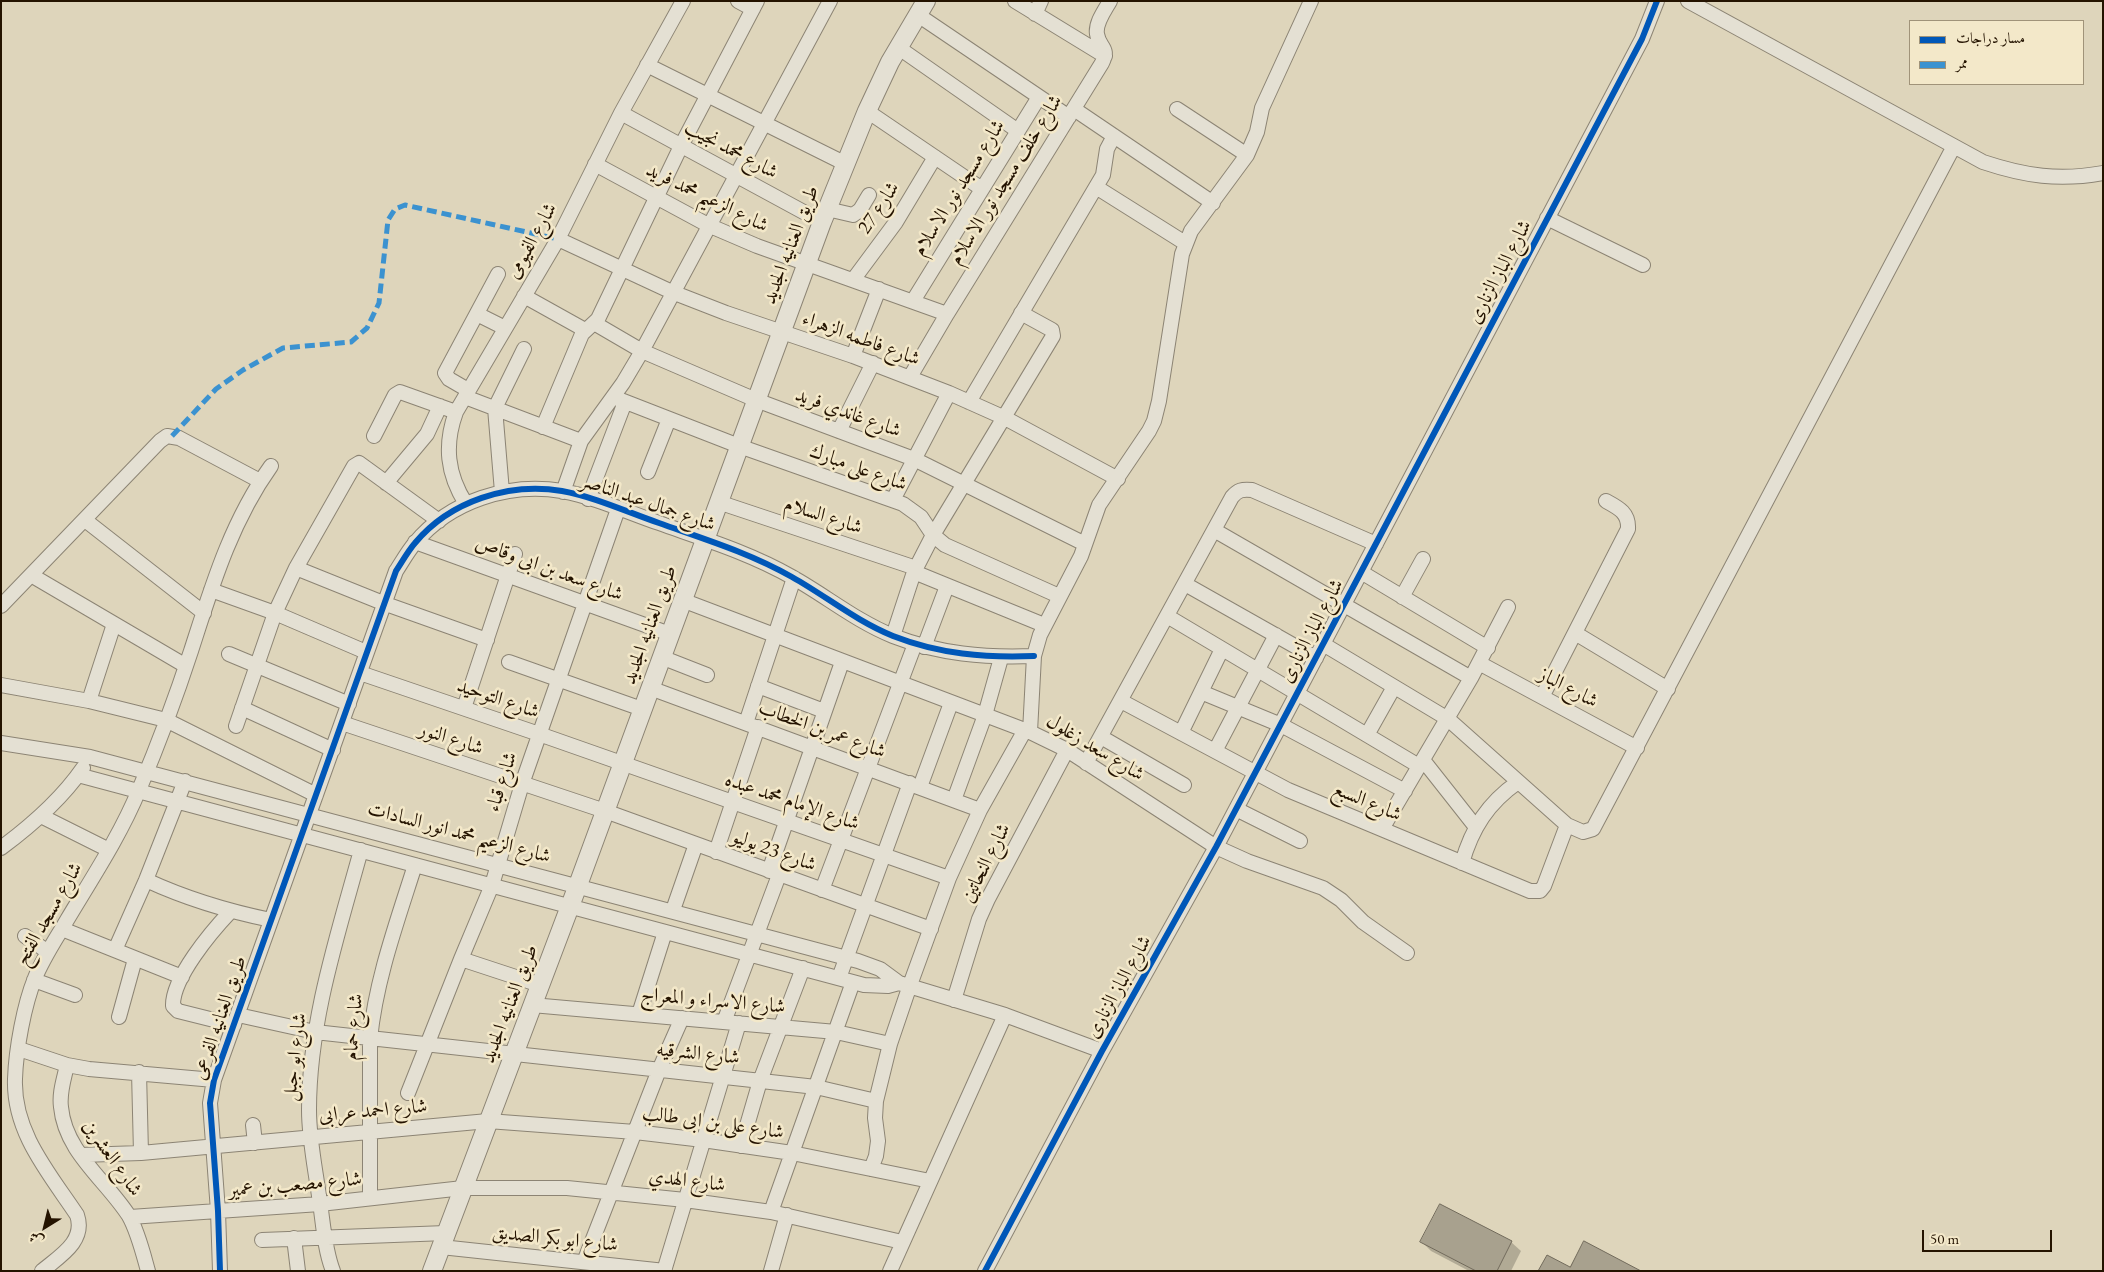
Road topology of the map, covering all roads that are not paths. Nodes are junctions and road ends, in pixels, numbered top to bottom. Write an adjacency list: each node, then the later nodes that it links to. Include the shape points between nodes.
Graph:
1 (683, 1): 14 (street, شارع الفيومى)
2 (738, 1): 9 (street)
3 (830, 1): 21 (street)
4 (1015, 1): 11 (street)
5 (1110, 1): 13 (street, via 1096,34)
6 (1311, 1): 26 (street, via 1262,108 1257,132)
7 (1657, 1): 38 (street, شارع الباز الزنارى, via 1642,39)
8 (1688, 1): 25 (street)
9 (755, 5): 15 (street)
10 (922, 8): 12 (street, طريق العنانيه الجديد); 16 (street)
11 (1038, 8): 13 (street)
12 (899, 48): 18 (street, طريق العنانيه الجديد); 22 (street)
13 (1105, 56): 20 (street, شارع خلف مسجد نور الاسلام)
14 (647, 65): 15 (street); 19 (street, شارع الفيومى)
15 (707, 95): 21 (street); 24 (street)
16 (1039, 97): 20 (street); 22 (street, شارع مسجد نور الاسلام)
17 (1177, 109): 26 (street)
18 (868, 111): 27 (street); 29 (street, طريق العنانيه الجديد)
19 (621, 113): 24 (street, شارع محمد نجيب); 28 (street, شارع الفيومى)
20 (1072, 113): 23 (street); 53 (street, شارع خلف مسجد نور الاسلام)
21 (764, 123): 29 (street); 31 (street)
22 (1018, 131): 33 (street, شارع مسجد نور الاسلام)
23 (1114, 136): 32 (street, via 1107,149 1103,175); 36 (street)
24 (681, 146): 31 (street, شارع محمد نجيب); 35 (street)
25 (1954, 146): 30 (street, via 1983,162 2048,178); 155 (street)
26 (1247, 155): 36 (street)
27 (935, 157): 33 (street); 46 (street, شارع 27, via 896,222)
28 (594, 164): 35 (street, شارع الزعيم محمد فريد); 40 (street, شارع الفيومى)
29 (846, 164): 37 (street, طريق العنانيه الجديد)
30 (2103, 173)
31 (735, 175): 37 (street, شارع محمد نجيب); 39 (street)
32 (1096, 187): 41 (street); 51 (street)
33 (982, 189): 50 (street, شارع مسجد نور الاسلام)
34 (869, 195): 37 (street, شارع محمد نجيب, via 853,216)
35 (655, 197): 39 (street, شارع الزعيم محمد فريد); 44 (street)
36 (1213, 203): 41 (street)
37 (825, 215): 42 (street, طريق العنانيه الجديد)
38 (1547, 218): 43 (street); 99 (street, شارع الباز الزنارى)
39 (708, 225): 42 (street, شارع الزعيم محمد فريد); 48 (street)
40 (558, 239): 44 (street, شارع فاطمه الزهراء); 49 (street, شارع الفيومى)
41 (1185, 244): 80 (street, via 1154,421)
42 (807, 263): 46 (street, شارع الزعيم محمد فريد); 56 (street, طريق العنانيه الجديد)
43 (1643, 265)
44 (622, 269): 48 (street, شارع فاطمه الزهراء); 54 (street)
45 (498, 274): 52 (street)
46 (853, 280): 47 (street, شارع الزعيم محمد فريد)
47 (880, 289): 50 (street, شارع الزعيم محمد فريد); 59 (street)
48 (672, 292): 56 (street, شارع فاطمه الزهراء); 58 (street)
49 (524, 296): 54 (street, شارع غاندي فريد); 55 (street, شارع الفيومى)
50 (913, 301): 53 (street, شارع الزعيم محمد فريد)
51 (1021, 313): 66 (street); 70 (street, via 1054,333)
52 (477, 314): 55 (street); 63 (street, via 445,373)
53 (947, 314): 61 (street, شارع خلف مسجد نور الاسلام)
54 (590, 327): 58 (street, شارع غاندي فريد); 72 (street)
55 (505, 328): 63 (street, شارع الفيومى)
56 (781, 332): 59 (street, شارع فاطمه الزهراء); 65 (street, طريق العنانيه الجديد)
57 (524, 349): 68 (street)
58 (642, 352): 64 (street); 65 (street, شارع غاندي فريد)
59 (853, 356): 60 (street, شارع فاطمه الزهراء)
60 (873, 363): 61 (street, شارع فاطمه الزهراء); 73 (street)
61 (910, 377): 62 (street, شارع فاطمه الزهراء)
62 (949, 393): 66 (street, شارع فاطمه الزهراء); 77 (street)
63 (466, 394): 68 (street); 69 (street, شارع الفيومى)
64 (619, 400): 71 (street, شارع على مبارك); 75 (street, via 592,425); 86 (street)
65 (756, 400): 73 (street, شارع غاندي فريد); 76 (street, طريق العنانيه الجديد)
66 (970, 402): 70 (street, شارع فاطمه الزهراء)
67 (440, 406): 69 (street); 74 (street, via 403,392 397,393); 82 (street, via 426,434)
68 (495, 408): 72 (street); 84 (street)
69 (456, 412): 90 (street, شارع الفيومى, via 448,460 454,483)
70 (1005, 418): 80 (street, شارع فاطمه الزهراء); 83 (street)
71 (669, 419): 76 (street, شارع على مبارك); 79 (street)
72 (543, 426): 75 (street)
73 (839, 431): 77 (street, شارع غاندي فريد)
74 (374, 436)
75 (581, 442): 85 (street)
76 (740, 446): 87 (street, شارع على مبارك); 89 (street, طريق العنانيه الجديد)
77 (914, 459): 83 (street, شارع غاندي فريد); 87 (street)
78 (271, 466): 81 (street, شارع مسجد الفتح)
79 (648, 472)
80 (1118, 478): 98 (street, via 1099,506)
81 (260, 481): 92 (street, via 179,438 167,436); 110 (street, شارع مسجد الفتح, via 239,518)
82 (386, 483): 93 (street); 102 (street, via 359,463 354,466)
83 (965, 484): 95 (street); 98 (street, شارع غاندي فريد)
84 (502, 492): 85 (street, شارع جمال عبد الناصر, via 529,489); 90 (street, شارع جمال عبد الناصر)
85 (564, 492): 86 (street, شارع جمال عبد الناصر)
86 (588, 499): 91 (street, شارع جمال عبد الناصر)
87 (893, 500): 95 (street, شارع على مبارك, via 913,510)
88 (1606, 501): 124 (street, via 1626,515 1628,530)
89 (718, 502): 96 (street, طريق العنانيه الجديد); 103 (street, شارع السلام)
90 (466, 504): 93 (street, شارع جمال عبد الناصر)
91 (618, 509): 96 (street, شارع جمال عبد الناصر); 115 (street, شارع قباء)
92 (84, 520): 105 (street); 119 (street)
93 (439, 521): 97 (street, شارع جمال عبد الناصر)
94 (1214, 530): 99 (street, via 1232,497 1244,489); 108 (street); 116 (street)
95 (933, 535): 103 (street); 111 (street, شارع على مبارك, via 951,549)
96 (705, 539): 107 (street, شارع جمال عبد الناصر); 113 (street, طريق العنانيه الجديد)
97 (416, 542): 106 (street, شارع سعد بن ابى وقاص); 114 (street, شارع جمال عبد الناصر, via 396,571)
98 (1085, 544): 111 (street)
99 (1376, 544): 104 (street, شارع الباز الزنارى)
100 (515, 554): 106 (street)
101 (1423, 559): 112 (street)
102 (296, 568): 114 (street); 120 (street)
103 (915, 570): 109 (street, شارع السلام); 128 (street)
104 (1361, 572): 112 (street); 116 (street, شارع الباز الزنارى)
105 (31, 575): 117 (street); 122 (street)
106 (508, 575): 115 (street, شارع سعد بن ابى وقاص); 129 (street)
107 (794, 578): 127 (street); 128 (street, شارع جمال عبد الناصر, via 852,616)
108 (1185, 584): 121 (street); 126 (street)
109 (947, 586): 123 (street, شارع السلام); 131 (street)
110 (211, 590): 119 (street, شارع مسجد الفتح); 120 (street)
111 (1059, 596): 123 (street)
112 (1402, 597): 133 (street)
113 (682, 600): 125 (street, طريق العنانيه الجديد); 127 (street, شارع سعد زغلول)
114 (383, 603): 129 (street); 134 (street, شارع جمال عبد الناصر)
115 (585, 603): 125 (street, شارع سعد بن ابى وقاص); 149 (street, شارع قباء)
116 (1344, 605): 130 (street, شارع الباز الزنارى); 148 (street)
117 (1, 606)
118 (1508, 607): 133 (street)
119 (204, 613): 143 (street, شارع مسجد الفتح)
120 (275, 613): 134 (street); 144 (street)
121 (1167, 616): 132 (street); 160 (street)
122 (114, 624): 143 (street); 159 (street)
123 (1044, 624): 136 (street)
124 (1575, 633): 155 (street); 158 (street)
125 (670, 634): 137 (street, طريق العنانيه الجديد)
126 (1276, 635): 139 (street); 145 (street)
127 (774, 636): 141 (street, شارع سعد زغلول); 152 (street)
128 (893, 636): 131 (street, شارع جمال عبد الناصر)
129 (487, 640): 165 (street)
130 (1323, 644): 139 (street, شارع الباز الزنارى); 153 (street)
131 (920, 645): 138 (street, شارع جمال عبد الناصر, via 967,656); 151 (street)
132 (1222, 648): 145 (street); 156 (street)
133 (1488, 648): 142 (street)
134 (366, 652): 146 (street, شارع جمال عبد الناصر)
135 (229, 654): 144 (street)
136 (1034, 656): 138 (street, شارع جمال عبد الناصر); 175 (street)
137 (661, 657): 147 (street); 154 (street, طريق العنانيه الجديد)
138 (1000, 658): 168 (street)
139 (1316, 658): 157 (street, شارع الباز الزنارى)
140 (509, 662): 149 (street)
141 (842, 662): 151 (street, شارع سعد زغلول); 167 (street)
142 (1479, 663): 148 (street); 158 (street, شارع الباز)
143 (186, 666): 170 (street, شارع مسجد الفتح)
144 (256, 666): 162 (street); 164 (street)
145 (1257, 670): 157 (street); 163 (street)
146 (360, 673): 162 (street, شارع جمال عبد الناصر); 165 (street, شارع التوحيد)
147 (707, 675)
148 (1471, 678): 169 (street)
149 (558, 680): 166 (street); 177 (street, شارع قباء)
150 (1, 684): 159 (street)
151 (900, 684): 161 (street, شارع سعد زغلول); 190 (street)
152 (758, 686): 167 (street); 172 (street)
153 (1394, 687): 169 (street); 178 (street)
154 (650, 688): 166 (street, طريق العنانيه الجديد); 172 (street, شارع عمر بن الخطاب)
155 (1668, 689): 182 (street)
156 (1201, 692): 163 (street); 176 (street)
157 (1297, 693): 173 (street, شارع الباز الزنارى); 178 (street)
158 (1542, 696): 182 (street, شارع الباز)
159 (89, 701): 170 (street)
160 (1121, 701): 176 (street, شارع السبع); 179 (street)
161 (950, 703): 168 (street, شارع سعد زغلول); 197 (street)
162 (349, 704): 171 (street, شارع جمال عبد الناصر)
163 (1238, 707): 173 (street); 185 (street)
164 (242, 708): 174 (street); 183 (street)
165 (464, 708): 177 (street, شارع التوحيد)
166 (642, 709): 189 (street, طريق العنانيه الجديد)
167 (824, 711): 181 (street)
168 (985, 715): 175 (street, شارع سعد زغلول); 202 (street)
169 (1448, 719): 188 (street); 195 (street)
170 (166, 720): 191 (street, شارع مسجد الفتح); 201 (street)
171 (342, 723): 183 (street, شارع جمال عبد الناصر); 196 (street, شارع النور)
172 (752, 725): 181 (street, شارع عمر بن الخطاب); 204 (street)
173 (1280, 725): 192 (street, شارع الباز الزنارى); 199 (street)
174 (236, 726)
175 (1027, 731): 184 (street, شارع سعد زغلول); 206 (street)
176 (1181, 732): 185 (street, شارع السبع)
177 (539, 734): 189 (street, شارع التوحيد); 196 (street, شارع قباء)
178 (1367, 735): 188 (street)
179 (1101, 737): 187 (street); 198 (street)
180 (1, 743): 186 (street, شارع الزعيم محمد انور السادات)
181 (812, 747): 190 (street, شارع عمر بن الخطاب); 210 (street)
182 (1637, 748): 211 (street, via 1593,829 1583,832)
183 (332, 750): 201 (street, شارع جمال عبد الناصر)
184 (1067, 750): 187 (street, شارع سعد زغلول); 258 (street, شارع النحاتين, via 988,899)
185 (1215, 751): 192 (street, شارع السبع)
186 (90, 757): 191 (street, شارع الزعيم محمد انور السادات); 193 (street)
187 (1086, 763): 218 (street, شارع سعد زغلول)
188 (1421, 763): 199 (street); 212 (street)
189 (622, 764): 204 (street, شارع الإمام محمد عبده); 207 (street, طريق العنانيه الجديد)
190 (868, 768): 197 (street, شارع عمر بن الخطاب); 215 (street)
191 (146, 772): 194 (street, شارع الزعيم محمد انور السادات); 200 (street, شارع مسجد الفتح)
192 (1255, 772): 205 (street, شارع الباز الزنارى); 213 (street, شارع السبع, via 1288,790)
193 (78, 774): 200 (street, شارع الزعيم محمد انور السادات); 209 (street)
194 (184, 782): 203 (street); 208 (street, شارع الزعيم محمد انور السادات)
195 (1518, 782): 211 (street); 212 (street, via 1494,802)
196 (522, 784): 207 (street, شارع النور); 225 (street, شارع قباء)
197 (915, 785): 202 (street, شارع عمر بن الخطاب); 223 (street)
198 (1184, 785)
199 (1405, 791): 213 (street)
200 (138, 792): 203 (street, شارع الزعيم محمد انور السادات); 220 (street, شارع مسجد الفتح)
201 (316, 795): 208 (street, شارع جمال عبد الناصر)
202 (954, 800): 206 (street, شارع عمر بن الخطاب)
203 (176, 801): 214 (street, شارع الزعيم محمد انور السادات); 229 (street)
204 (733, 803): 210 (street, شارع الإمام محمد عبده); 222 (street)
205 (1236, 809): 216 (street); 218 (street, شارع الباز الزنارى)
206 (980, 810): 228 (street)
207 (605, 812): 217 (street, شارع 23 يوليو); 231 (street, طريق العنانيه الجديد)
208 (309, 814): 214 (street, طريق العنانيه الفرعى); 225 (street, شارع الزعيم محمد انور السادات)
209 (41, 816): 219 (street); 220 (street)
210 (786, 821): 215 (street, شارع الإمام محمد عبده); 227 (street)
211 (1567, 825): 224 (street, شارع السبع, via 1540,891 1530,891)
212 (1475, 826): 224 (street)
213 (1382, 829): 224 (street, شارع السبع)
214 (302, 834): 221 (street, شارع الزعيم محمد انور السادات); 237 (street, طريق العنانيه الفرعى)
215 (840, 840): 223 (street, شارع الإمام محمد عبده); 232 (street)
216 (1300, 841)
217 (696, 844): 222 (street, شارع 23 يوليو); 235 (street)
218 (1216, 846): 245 (street, شارع سعد زغلول, via 1247,861 1323,888 1341,900 1370,928); 274 (street, شارع الباز الزنارى)
219 (1, 848)
220 (109, 850): 238 (street, شارع مسجد الفتح)
221 (361, 850): 226 (street, شارع الزعيم محمد انور السادات); 268 (street, شارع ابو جبل)
222 (716, 852): 227 (street, شارع 23 يوليو)
223 (884, 856): 228 (street, شارع الإمام محمد عبده); 234 (street)
224 (1462, 863)
225 (498, 864): 230 (street, شارع قباء); 231 (street, شارع الزعيم محمد انور السادات)
226 (415, 865): 230 (street, شارع الزعيم محمد انور السادات); 270 (street, شارع حمام, via 380,976)
227 (774, 873): 232 (street, شارع 23 يوليو); 241 (street)
228 (948, 878): 239 (street)
229 (146, 880): 236 (street, via 173,893); 243 (street)
230 (492, 885): 233 (street, شارع الزعيم محمد انور السادات); 247 (street, شارع قباء)
231 (578, 885): 233 (street, طريق العنانيه الجديد); 235 (street, شارع الزعيم محمد انور السادات)
232 (822, 890): 234 (street, شارع 23 يوليو)
233 (569, 906): 240 (street, شارع الزعيم محمد انور السادات); 256 (street, طريق العنانيه الجديد)
234 (866, 906): 239 (street, شارع 23 يوليو); 248 (street)
235 (673, 910): 241 (street, شارع الزعيم محمد انور السادات)
236 (230, 912): 237 (street); 251 (street, via 195,953)
237 (271, 920): 264 (street, طريق العنانيه الفرعى)
238 (62, 929): 243 (street); 244 (street, شارع مسجد الفتح)
239 (931, 929): 255 (street)
240 (666, 932): 246 (street, شارع الزعيم محمد انور السادات); 260 (street)
241 (758, 933): 246 (street); 248 (street, شارع الزعيم محمد انور السادات)
242 (25, 936): 244 (street)
243 (115, 950): 249 (street)
244 (48, 952): 253 (street, شارع مسجد الفتح)
245 (1407, 953)
246 (750, 954): 250 (street, شارع الزعيم محمد انور السادات); 265 (street)
247 (461, 958): 256 (street); 272 (street, شارع قباء)
248 (846, 958): 252 (street); 255 (street, شارع الزعيم محمد انور السادات, via 880,969)
249 (135, 959): 251 (street); 262 (street)
250 (803, 968): 252 (street, شارع الزعيم محمد انور السادات); 267 (street)
251 (182, 977): 264 (street, شارع الشرقيه, via 172,1002 175,1009)
252 (839, 978): 254 (street, شارع الزعيم محمد انور السادات)
253 (34, 980): 257 (street); 273 (street, شارع مسجد الفتح)
254 (853, 982): 255 (street, شارع الزعيم محمد انور السادات, via 876,986); 269 (street)
255 (905, 984): 258 (street, شارع الزعيم محمد انور السادات); 271 (street)
256 (540, 985): 259 (street, طريق العنانيه الجديد)
257 (75, 995)
258 (954, 1000): 261 (street, شارع الزعيم محمد انور السادات)
259 (532, 1005): 260 (street, شارع الاسراء و المعراج); 275 (street, طريق العنانيه الجديد)
260 (639, 1014): 263 (street, شارع الاسراء و المعراج)
261 (1005, 1015): 274 (street, شارع الزعيم محمد انور السادات); 298 (street)
262 (119, 1017)
263 (682, 1018): 265 (street, شارع الاسراء و المعراج); 277 (street)
264 (236, 1020): 268 (street, شارع الشرقيه); 280 (street, طريق العنانيه الفرعى)
265 (724, 1022): 266 (street, شارع الاسراء و المعراج)
266 (738, 1023): 267 (street, شارع الاسراء و المعراج); 279 (street)
267 (781, 1027): 269 (street, شارع الاسراء و المعراج); 281 (street)
268 (315, 1032): 270 (street, شارع الشرقيه); 289 (street, شارع ابو جبل, via 310,1083)
269 (836, 1032): 271 (street, شارع الاسراء و المعراج); 282 (street)
270 (370, 1039): 272 (street, شارع الشرقيه); 287 (street, شارع حمام)
271 (890, 1044): 284 (street)
272 (426, 1045): 275 (street, شارع الشرقيه); 283 (street, شارع قباء)
273 (18, 1049): 276 (street); 314 (street, شارع مسجد الفتح, via 15,1102 21,1126 80,1223 77,1239)
274 (1102, 1051): 323 (street, شارع الباز الزنارى)
275 (514, 1054): 277 (street, شارع الشرقيه); 285 (street, طريق العنانيه الجديد)
276 (67, 1065): 278 (street); 296 (street, شارع العشرين, via 62,1087 62,1114 70,1140)
277 (659, 1070): 279 (street, شارع الشرقيه); 288 (street)
278 (139, 1072): 280 (street); 294 (street)
279 (722, 1077): 281 (street, شارع الشرقيه); 290 (street)
280 (214, 1080): 292 (street, طريق العنانيه الفرعى, via 210,1102)
281 (760, 1081): 282 (street, شارع الشرقيه); 293 (street)
282 (816, 1087): 284 (street, شارع الشرقيه); 295 (street)
283 (408, 1093)
284 (876, 1101): 297 (street, via 878,1141)
285 (488, 1121): 287 (street, شارع احمد عرابى); 288 (street, شارع على بن ابى طالب); 299 (street, طريق العنانيه الجديد)
286 (253, 1124): 291 (street)
287 (370, 1131): 289 (street, شارع احمد عرابى); 301 (street, شارع حمام)
288 (635, 1132): 290 (street, شارع على بن ابى طالب); 300 (street)
289 (310, 1136): 291 (street, شارع احمد عرابى); 303 (street, شارع ابو جبل)
290 (703, 1140): 293 (street, شارع على بن ابى طالب); 302 (street)
291 (255, 1143): 292 (street, شارع احمد عرابى)
292 (213, 1146): 294 (street, شارع احمد عرابى); 304 (street, طريق العنانيه الفرعى)
293 (740, 1146): 295 (street, شارع على بن ابى طالب)
294 (141, 1153): 296 (street, شارع احمد عرابى)
295 (792, 1154): 297 (street, شارع على بن ابى طالب); 305 (street)
296 (81, 1155): 307 (street, شارع العشرين)
297 (871, 1170): 298 (street, شارع على بن ابى طالب)
298 (930, 1181): 312 (street)
299 (463, 1188): 300 (street, شارع الهدي, via 567,1188); 301 (street, شارع مصعب بن عمير); 311 (street, طريق العنانيه الجديد)
300 (611, 1192): 302 (street, شارع الهدي); 313 (street)
301 (370, 1198): 303 (street, شارع مصعب بن عمير)
302 (685, 1200): 305 (street, شارع الهدي); 320 (street)
303 (320, 1204): 304 (street, شارع مصعب بن عمير); 309 (street, شارع ابو جبل)
304 (218, 1211): 307 (street, شارع مصعب بن عمير); 316 (street, طريق العنانيه الفرعى)
305 (772, 1212): 306 (street, شارع الهدي)
306 (787, 1215): 312 (street, شارع الهدي); 321 (street)
307 (130, 1217): 315 (street, شارع العشرين)
308 (294, 1238): 309 (street, شارع ابو بكر الصديق); 310 (street, شارع ابو بكر الصديق); 317 (street)
309 (326, 1239): 311 (street, شارع ابو بكر الصديق); 318 (street, شارع ابو جبل)
310 (262, 1240)
311 (444, 1240): 313 (street, شارع ابو بكر الصديق); 319 (street, طريق العنانيه الجديد)
312 (902, 1242): 322 (street)
313 (576, 1265): 320 (street, شارع ابو بكر الصديق)
314 (42, 1271)
315 (148, 1271)
316 (220, 1271)
317 (298, 1271)
318 (333, 1271)
319 (432, 1271)
320 (664, 1271)
321 (771, 1271)
322 (890, 1271)
323 (985, 1271)

